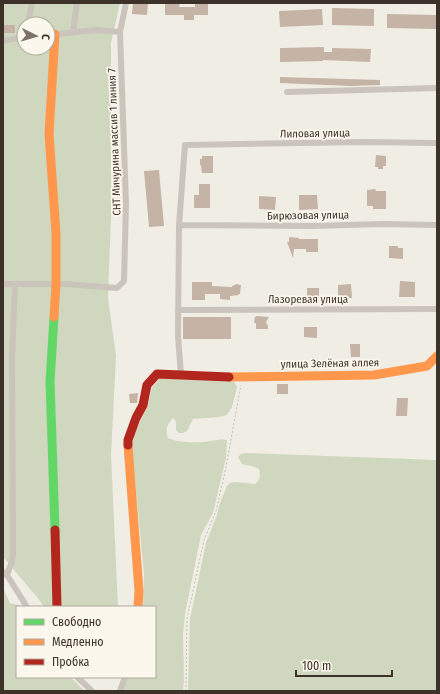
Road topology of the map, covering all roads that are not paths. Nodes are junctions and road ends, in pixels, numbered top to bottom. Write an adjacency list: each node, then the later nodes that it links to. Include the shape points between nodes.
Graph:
1 (32, 3): 4 (street)
2 (77, 3): 5 (street)
3 (126, 3): 6 (street, СНТ Мичурина массив 1 линия 7)
4 (30, 16)
5 (73, 32): 6 (street); 7 (street)
6 (120, 32): 18 (street, СНТ Мичурина массив 1 линия 7, via 126,204 124,281 117,288)
7 (56, 34)
8 (16, 39): 9 (street)
9 (3, 41)
10 (51, 56): 18 (street, via 50,134 56,233)
11 (437, 88): 12 (street)
12 (287, 92)
13 (437, 143): 14 (street, Лиловая улица, via 185,145)
14 (179, 225): 15 (street, Бирюзовая улица); 20 (street)
15 (437, 225)
16 (3, 284): 17 (street)
17 (15, 284): 18 (street); 23 (street, via 12,359 14,554)
18 (56, 284): 25 (street, via 50,382)
19 (437, 309): 20 (street, Лазоревая улица)
20 (178, 310): 22 (street)
21 (437, 356): 22 (street, улица Зелёная аллея, via 427,366 374,375)
22 (181, 375): 26 (street, улица Зелёная аллея, via 157,374 147,385 143,405 128,440 140,591)
23 (5, 574): 24 (street)
24 (26, 606)
25 (57, 606)
26 (138, 606)
27 (78, 678): 29 (street)
28 (125, 678): 30 (street)
29 (92, 691)
30 (120, 691)

